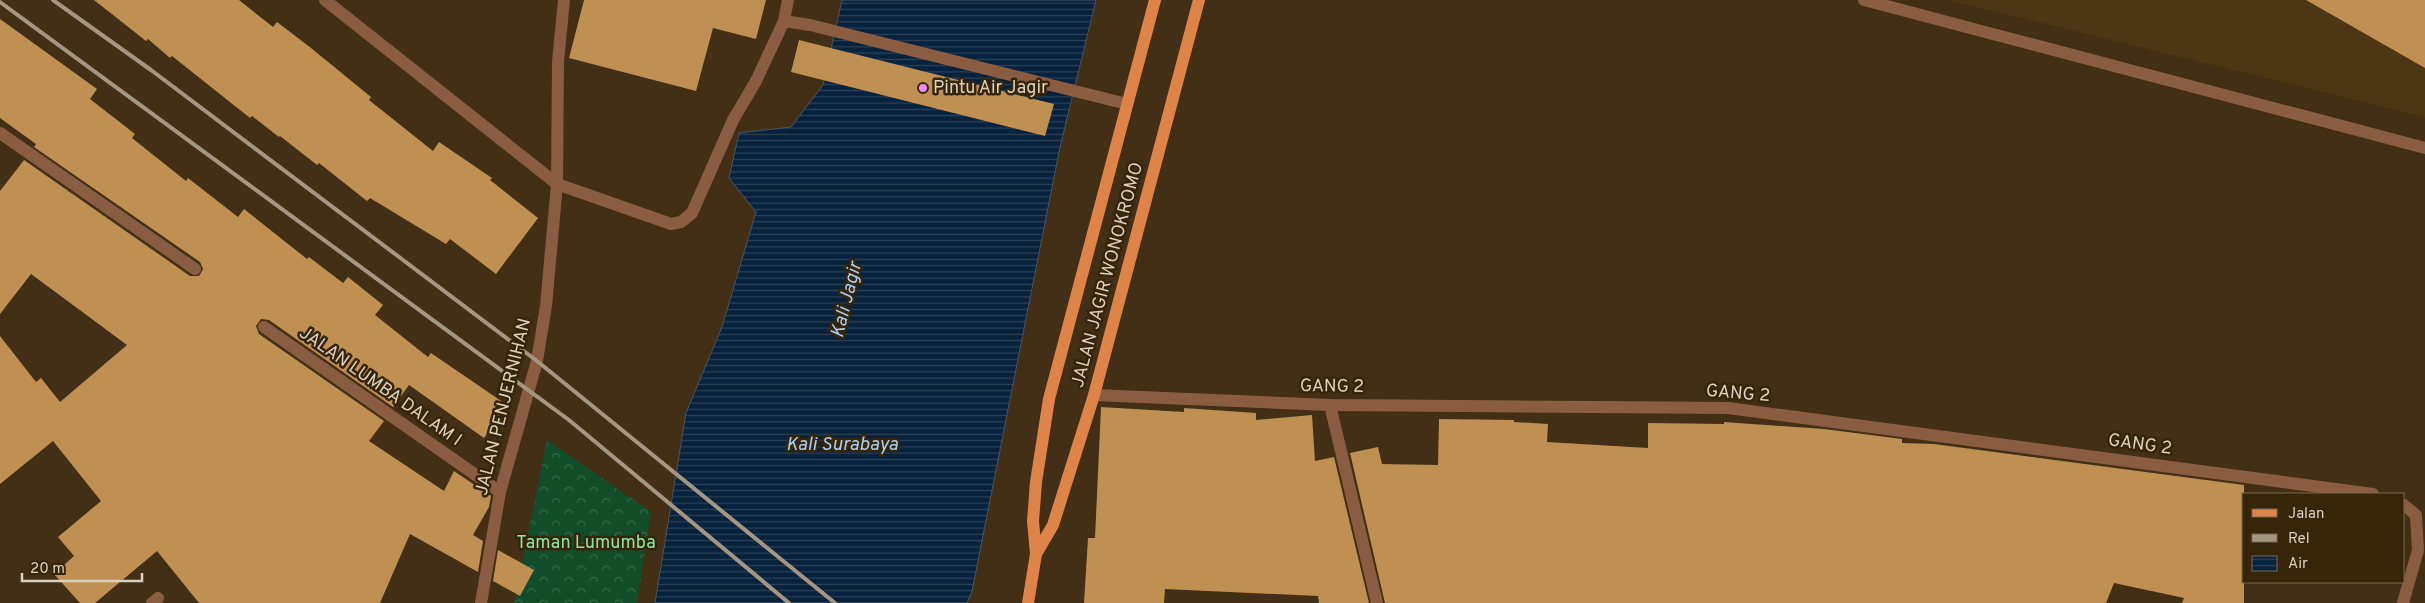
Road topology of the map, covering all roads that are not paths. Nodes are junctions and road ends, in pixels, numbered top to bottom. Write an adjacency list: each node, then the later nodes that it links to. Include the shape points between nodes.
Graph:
1 (326, 0): 11 (street)
2 (564, 0): 11 (street, JALAN PENJERNIHAN, via 558,62)
3 (788, 0): 7 (street)
4 (1154, 0): 8 (main road, JALAN JAGIR WONOKROMO)
5 (1199, 0): 14 (main road, JALAN JAGIR WONOKROMO)
6 (1864, 0): 10 (street)
7 (784, 21): 8 (street); 11 (street, via 687,218 671,224)
8 (1126, 104): 19 (main road, JALAN JAGIR WONOKROMO, via 1048,399 1034,512)
9 (0, 133): 12 (street)
10 (2425, 148)
11 (557, 184): 16 (street, JALAN PENJERNIHAN, via 546,306 536,361)
12 (195, 269)
13 (264, 328): 16 (street, JALAN LUMBA DALAM I)
14 (1094, 395): 15 (street, GANG 2); 19 (main road, JALAN JAGIR WONOKROMO, via 1052,525)
15 (1330, 405): 17 (street, GANG 2, via 1728,408); 22 (street)
16 (500, 492): 20 (street, JALAN PENJERNIHAN)
17 (2366, 493)
18 (2405, 506): 23 (street, via 2416,516 2418,550)
19 (1036, 554): 21 (main road, JALAN JAGIR WONOKROMO)
20 (481, 603)
21 (1028, 603)
22 (1376, 603)
23 (2404, 603)

